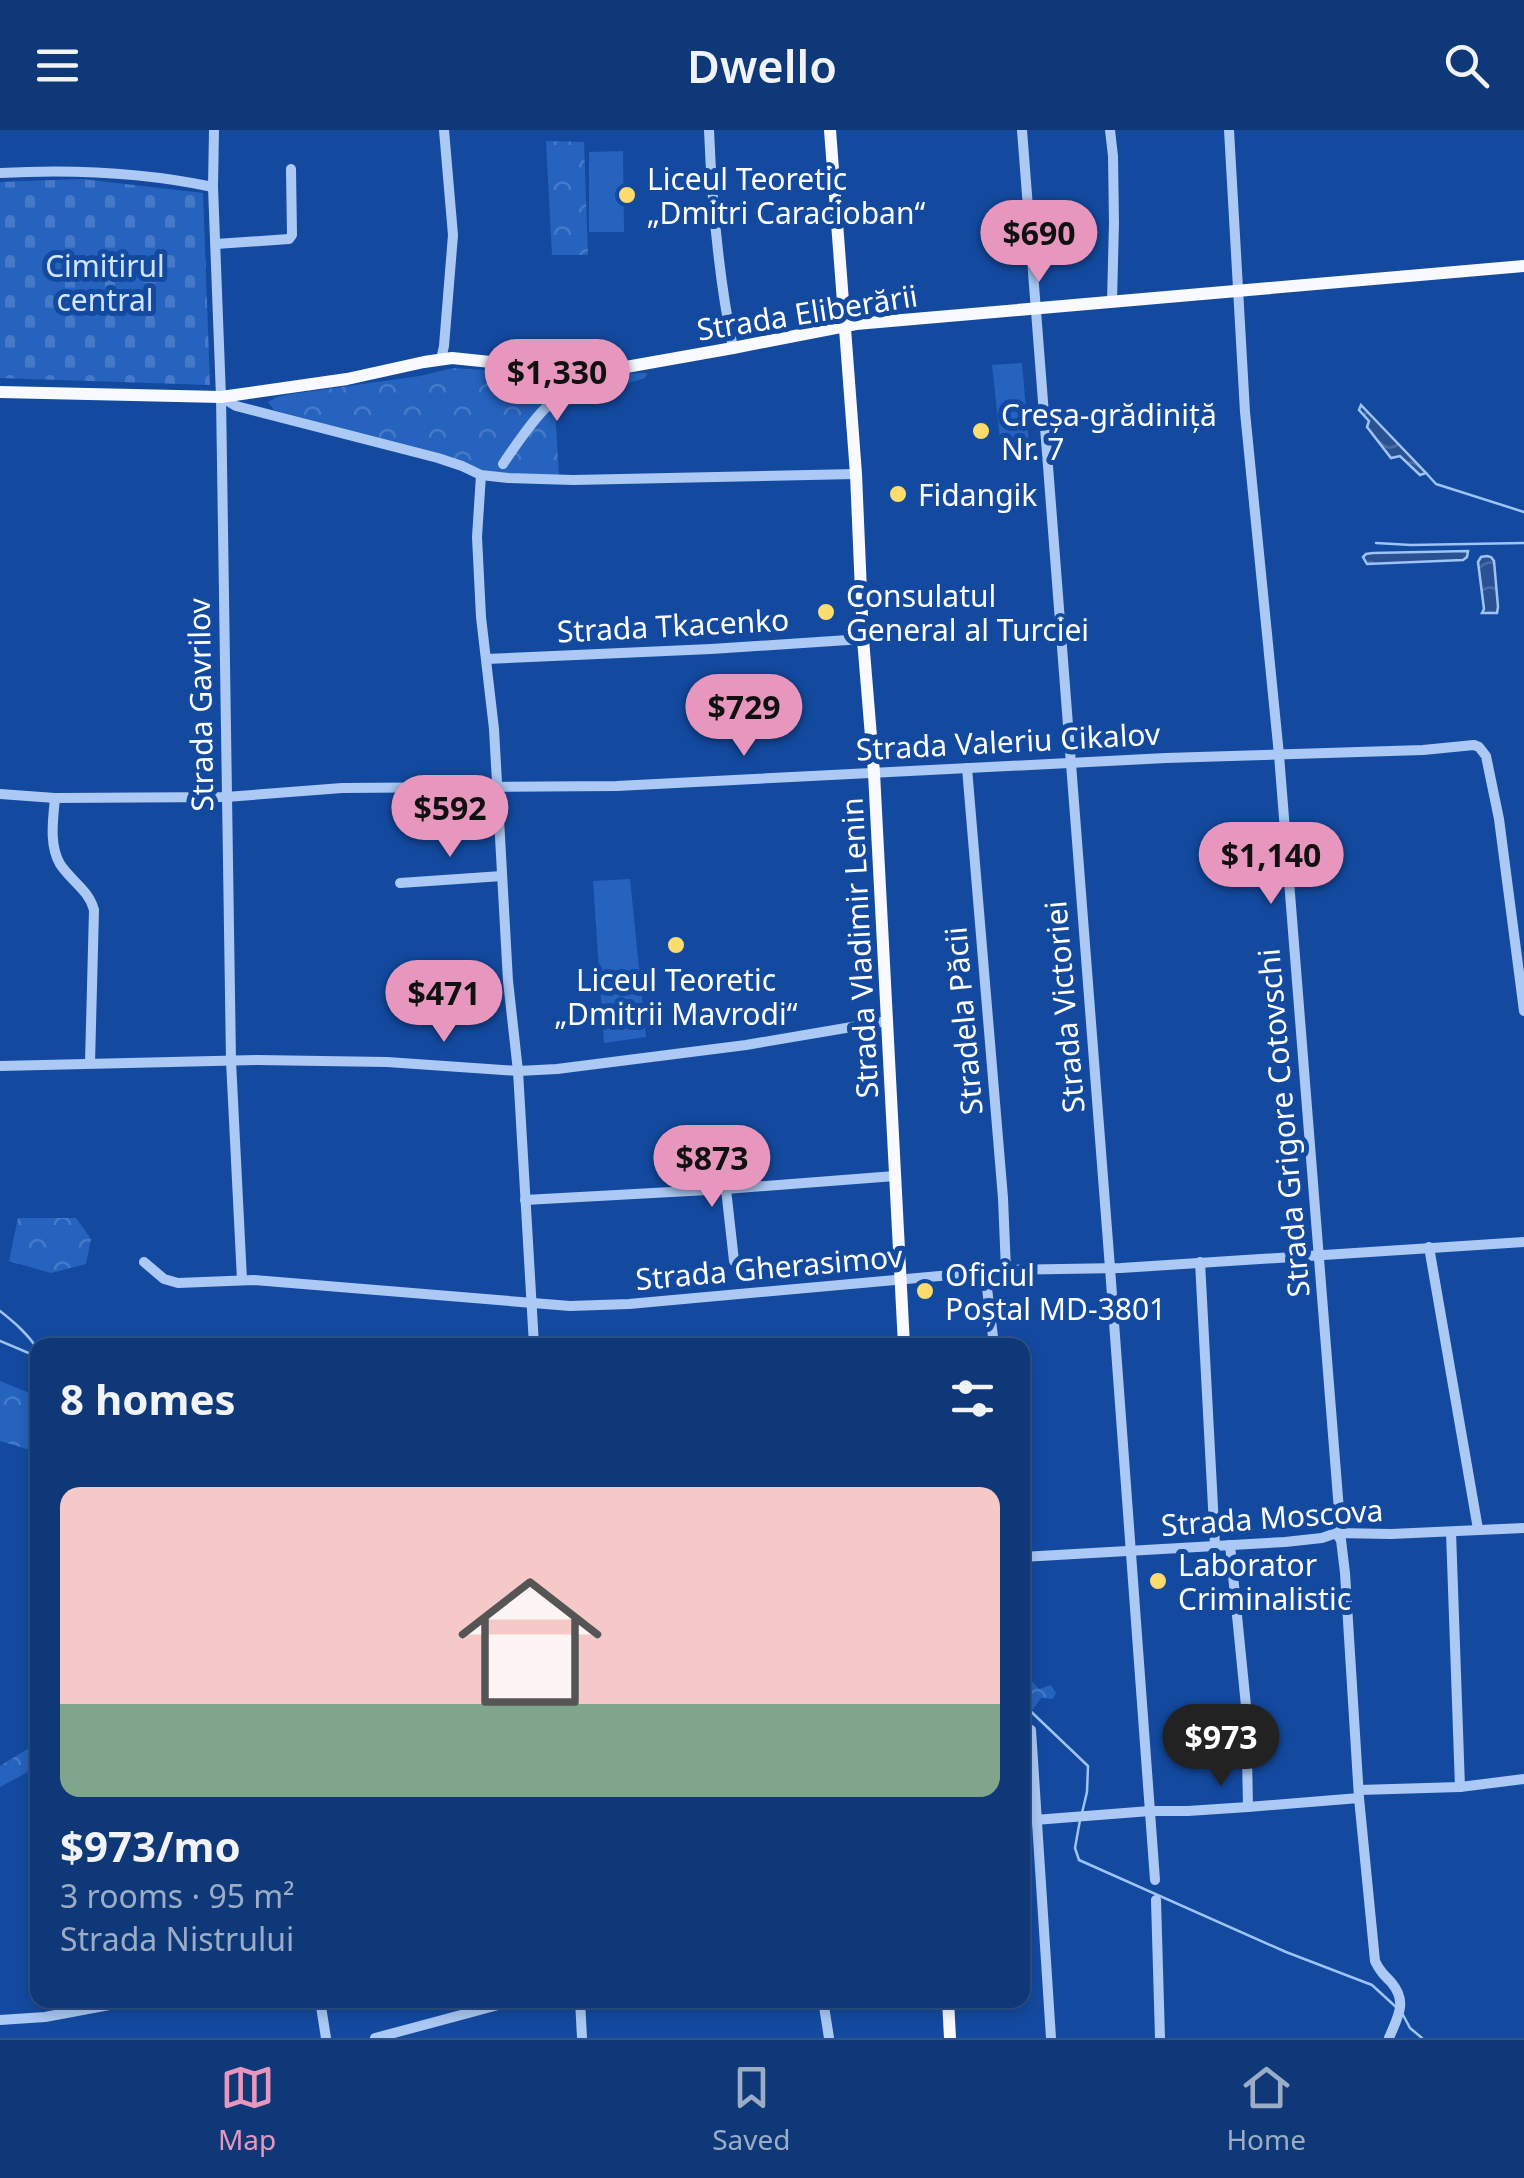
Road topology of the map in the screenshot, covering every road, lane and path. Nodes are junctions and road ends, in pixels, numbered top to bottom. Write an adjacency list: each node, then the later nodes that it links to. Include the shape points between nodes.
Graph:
1 (214, 130): 10 (street, Strada Gavrilov)
2 (444, 130): 18 (street, via 453,235)
3 (709, 130): 17 (street, via 712,214)
4 (830, 130): 16 (main road, Strada Vladimir Lenin)
5 (1022, 130): 15 (street, Strada Victoriei)
6 (1110, 130): 14 (street)
7 (1229, 130): 13 (street, Strada Grigore Cotovschi)
8 (291, 169): 11 (street, via 289,239)
9 (0, 173): 10 (street, via 88,170)
10 (214, 187): 11 (street, Strada Gavrilov)
11 (216, 244): 21 (street, Strada Gavrilov)
12 (1524, 266): 13 (main road, Strada Eliberării)
13 (1237, 291): 14 (main road, Strada Eliberării); 27 (street, Strada Grigore Cotovschi)
14 (1112, 301): 15 (main road, Strada Eliberării)
15 (1035, 307): 16 (main road, Strada Eliberării); 28 (street, Strada Victoriei)
16 (845, 326): 17 (main road, Strada Eliberării); 23 (main road, Strada Vladimir Lenin)
17 (733, 348): 19 (main road, Strada Eliberării)
18 (440, 360): 19 (main road, Strada Eliberării); 21 (main road, Strada Eliberării)
19 (598, 369): 22 (street, via 546,406)
20 (0, 392): 21 (main road, Strada Eliberării)
21 (221, 396): 24 (street, via 236,406 438,458); 33 (street, Strada Gavrilov)
22 (502, 464)
23 (856, 474): 24 (street); 25 (main road, Strada Vladimir Lenin)
24 (481, 476): 26 (street, via 477,537)
25 (863, 640): 26 (street, Strada Tkacenko); 30 (main road, Strada Vladimir Lenin)
26 (486, 659): 31 (street)
27 (1279, 755): 28 (street, Strada Valeriu Cikalov); 37 (street, Strada Valeriu Cikalov, via 1479,747 1499,819); 48 (street, Strada Grigore Cotovschi)
28 (1070, 764): 29 (street, Strada Valeriu Cikalov); 52 (street, Strada Victoriei)
29 (968, 768): 30 (street, Strada Valeriu Cikalov); 53 (street, Stradela Păcii)
30 (874, 773): 31 (street, Strada Valeriu Cikalov); 38 (main road, Strada Vladimir Lenin)
31 (498, 786): 33 (street, Strada Valeriu Cikalov); 35 (street)
32 (0, 794): 34 (street, Strada Valeriu Cikalov)
33 (226, 797): 34 (street, Strada Valeriu Cikalov); 39 (street, Strada Gavrilov)
34 (55, 798): 40 (street, via 55,853 94,910)
35 (502, 876): 36 (street); 42 (street)
36 (400, 882)
37 (1524, 1011)
38 (887, 1021): 42 (street, via 674,1055); 43 (main road, Strada Vladimir Lenin)
39 (231, 1060): 40 (street); 42 (street); 55 (street, Strada Gavrilov)
40 (90, 1063): 41 (street)
41 (0, 1066)
42 (518, 1071): 45 (street)
43 (896, 1176): 44 (street); 56 (main road, Strada Vladimir Lenin)
44 (726, 1189): 45 (street); 49 (street)
45 (526, 1200): 57 (street)
46 (1524, 1242): 47 (street, Strada Gherasimov)
47 (1428, 1247): 48 (street, Strada Gherasimov); 62 (street)
48 (1318, 1256): 51 (street, Strada Gherasimov); 64 (street, Strada Grigore Cotovschi)
49 (734, 1261)
50 (144, 1262): 55 (street, Strada Gherasimov, via 178,1283)
51 (1200, 1262): 52 (street, Strada Gherasimov); 65 (street)
52 (1110, 1268): 53 (street, Strada Gherasimov); 67 (street, Strada Victoriei)
53 (1006, 1270): 54 (street, Strada Gherasimov)
54 (986, 1272): 56 (street, Strada Gherasimov); 60 (street)
55 (242, 1280): 57 (street, Strada Gherasimov)
56 (900, 1281): 57 (street, Strada Gherasimov, via 628,1304); 59 (main road, Strada Vladimir Lenin)
57 (532, 1303): 58 (street)
58 (534, 1338)
59 (904, 1338)
60 (993, 1338)
61 (1524, 1528): 62 (street, Strada Moscova)
62 (1478, 1530): 63 (street, Strada Moscova)
63 (1451, 1532): 64 (street, Strada Moscova); 71 (street)
64 (1336, 1533): 66 (street, Strada Moscova); 72 (street, Strada Grigore Cotovschi, via 1345,1573)
65 (1215, 1545): 66 (street, Strada Moscova); 67 (street, Strada Moscova)
66 (1230, 1545): 73 (street, via 1247,1716)
67 (1129, 1552): 68 (street, Strada Moscova); 74 (street, Strada Victoriei)
68 (1030, 1558)
69 (1031, 1730): 76 (street)
70 (1524, 1779): 71 (street)
71 (1460, 1787): 72 (street)
72 (1359, 1794): 73 (street); 93 (street, Strada Grigore Cotovschi, via 1376,1961 1402,2002)
73 (1248, 1808): 74 (street)
74 (1150, 1810): 76 (street); 77 (street, Strada Victoriei)
75 (1030, 1820): 76 (street)
76 (1036, 1820): 91 (street)
77 (1154, 1880)
78 (1156, 1900): 92 (street)
79 (93, 2008): 85 (street)
80 (321, 2008): 86 (street)
81 (487, 2008): 87 (street)
82 (580, 2008): 88 (street)
83 (824, 2008): 89 (street)
84 (948, 2008): 90 (main road)
85 (0, 2020)
86 (326, 2038)
87 (376, 2038)
88 (582, 2038)
89 (829, 2038)
90 (950, 2038)
91 (1051, 2038)
92 (1160, 2038)
93 (1389, 2038)

